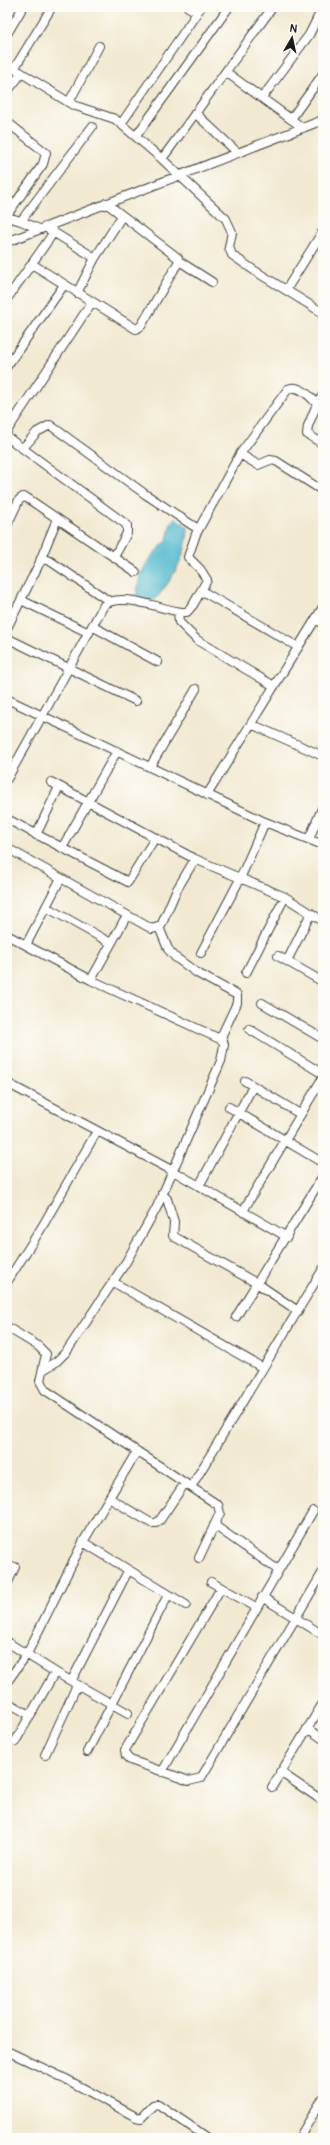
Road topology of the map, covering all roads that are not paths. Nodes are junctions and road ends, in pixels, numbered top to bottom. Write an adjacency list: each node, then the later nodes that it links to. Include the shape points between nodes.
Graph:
1 (23, 7): 8 (street)
2 (52, 7): 11 (street)
3 (188, 7): 7 (street)
4 (229, 7): 24 (street)
5 (322, 7): 15 (street, via 309,35)
6 (272, 8): 12 (street)
7 (199, 10): 21 (street)
8 (7, 34)
9 (99, 46): 16 (street)
10 (7, 64): 11 (street)
11 (18, 72): 14 (street); 16 (street)
12 (226, 72): 15 (street); 17 (street)
13 (323, 74): 18 (street)
14 (7, 92)
15 (262, 98): 18 (street)
16 (69, 102): 21 (street, via 80,108 110,116)
17 (195, 113): 25 (street); 26 (street)
18 (291, 119): 23 (street)
19 (323, 120): 23 (street)
20 (7, 122): 29 (street, via 47,155)
21 (121, 124): 24 (street)
22 (92, 127): 31 (street)
23 (303, 128): 25 (street)
24 (136, 136): 26 (street)
25 (238, 154): 27 (street)
26 (162, 159): 27 (street)
27 (181, 176): 28 (street); 41 (street, via 230,225 232,232 229,252)
28 (106, 203): 30 (street); 32 (street)
29 (7, 216): 31 (street)
30 (122, 216): 36 (street); 37 (street, via 178,258)
31 (21, 220): 32 (street)
32 (42, 228): 34 (street); 35 (street)
33 (323, 231): 41 (street)
34 (54, 232): 36 (street); 38 (street)
35 (7, 242)
36 (95, 258): 42 (street)
37 (178, 261): 39 (street); 44 (street, via 138,329)
38 (32, 264): 40 (street); 43 (street)
39 (212, 282)
40 (64, 285): 42 (street); 46 (street)
41 (286, 290): 45 (street)
42 (77, 293): 44 (street)
43 (7, 299)
44 (92, 302): 49 (street)
45 (323, 313)
46 (7, 366)
47 (323, 395): 48 (street)
48 (317, 404): 51 (street, via 307,434); 53 (street, via 299,388 288,388)
49 (7, 431)
50 (7, 437): 52 (street)
51 (323, 444)
52 (23, 448): 57 (street, via 37,432 50,425); 58 (street, via 127,525 127,533)
53 (240, 454): 54 (street, via 258,465 270,460 276,461); 57 (street)
54 (323, 491)
55 (57, 519): 56 (street, via 23,497); 58 (street); 59 (street)
56 (7, 525)
57 (198, 529): 61 (street, via 188,557 206,576 206,584)
58 (114, 556): 60 (street)
59 (40, 561): 62 (street); 63 (street, via 50,561)
60 (136, 572)
61 (202, 591): 65 (street, via 187,612); 70 (street)
62 (21, 600): 67 (street); 68 (street)
63 (109, 601): 65 (street, via 129,601); 68 (street)
64 (323, 607): 66 (street)
65 (178, 612): 73 (street, via 180,622 197,640)
66 (319, 622): 70 (street)
67 (7, 628)
68 (90, 630): 71 (street); 72 (street)
69 (7, 638): 72 (street)
70 (298, 647): 73 (street)
71 (158, 662)
72 (67, 668): 76 (street); 77 (street)
73 (274, 686): 78 (street)
74 (196, 689): 81 (street)
75 (7, 699): 77 (street)
76 (136, 701)
77 (42, 715): 79 (street); 82 (street)
78 (250, 724): 80 (street); 85 (street)
79 (117, 751): 81 (street); 86 (street)
80 (323, 756)
81 (150, 767): 85 (street)
82 (7, 779)
83 (51, 782): 84 (street)
84 (59, 787): 86 (street); 90 (street)
85 (207, 795): 89 (street)
86 (88, 803): 91 (street); 95 (street)
87 (323, 806): 92 (street)
88 (7, 820): 90 (street)
89 (265, 822): 92 (street); 98 (street)
90 (36, 835): 95 (street)
91 (155, 838): 95 (street, via 128,882); 96 (street)
92 (309, 839): 93 (street)
93 (323, 845)
94 (7, 848): 97 (street)
95 (62, 848)
96 (195, 859): 98 (street); 104 (street)
97 (61, 878): 100 (street); 102 (street)
98 (240, 879): 99 (street); 108 (street)
99 (285, 896): 101 (street); 111 (street)
100 (46, 907): 106 (street); 107 (street)
101 (311, 913): 103 (street); 110 (street)
102 (127, 915): 104 (street, via 152,929); 106 (street)
103 (323, 921)
104 (159, 927): 116 (street, via 168,949 175,957 197,973 237,995 237,1003)
105 (7, 935): 107 (street)
106 (112, 944): 112 (street)
107 (26, 945): 112 (street)
108 (201, 953)
109 (278, 956): 110 (street)
110 (287, 961): 113 (street)
111 (246, 974)
112 (91, 980): 116 (street, via 217,1039)
113 (323, 982)
114 (262, 1003): 117 (street)
115 (249, 1030): 118 (street)
116 (222, 1038): 128 (street, via 224,1045 221,1061)
117 (323, 1039)
118 (323, 1075): 124 (street)
119 (245, 1081): 121 (street)
120 (7, 1083): 125 (street)
121 (253, 1086): 123 (street); 124 (street)
122 (229, 1106): 123 (street)
123 (239, 1112): 126 (street); 130 (street)
124 (300, 1114): 126 (street)
125 (97, 1131): 128 (street); 135 (street)
126 (285, 1140): 127 (street); 132 (street)
127 (323, 1163)
128 (172, 1170): 130 (street); 131 (street)
129 (323, 1176): 133 (street)
130 (199, 1186): 132 (street)
131 (162, 1193): 136 (street); 137 (street, via 167,1199 174,1222 174,1236)
132 (243, 1211): 133 (street)
133 (287, 1237): 137 (street)
134 (323, 1269): 138 (street)
135 (7, 1282)
136 (113, 1282): 141 (street); 142 (street, via 67,1351)
137 (258, 1284): 138 (street); 139 (street)
138 (298, 1310): 141 (street)
139 (236, 1317)
140 (7, 1327): 142 (street, via 43,1350 46,1354)
141 (262, 1368): 144 (street)
142 (43, 1370): 143 (street, via 40,1381 45,1390)
143 (137, 1451): 144 (street); 145 (street)
144 (188, 1485): 145 (street, via 156,1523 151,1523); 147 (street, via 218,1505 220,1513)
145 (110, 1498): 148 (street)
146 (313, 1511): 151 (street)
147 (214, 1525): 149 (street); 151 (street)
148 (83, 1542): 152 (street); 164 (street)
149 (199, 1558)
150 (14, 1567): 155 (street)
151 (278, 1570): 158 (street)
152 (128, 1571): 157 (street); 167 (street)
153 (323, 1572): 161 (street)
154 (211, 1582): 156 (street)
155 (7, 1584)
156 (221, 1588): 160 (street); 178 (street, via 125,1750 130,1760)
157 (168, 1595): 159 (street); 170 (street)
158 (262, 1597): 160 (street); 161 (street)
159 (186, 1605)
160 (256, 1607): 178 (street)
161 (296, 1618): 162 (street); 178 (street, via 201,1778 189,1781)
162 (323, 1635)
163 (7, 1642): 164 (street)
164 (27, 1654): 165 (street); 166 (street)
165 (54, 1672): 167 (street); 172 (street)
166 (7, 1682)
167 (74, 1682): 170 (street); 177 (street)
168 (7, 1702): 172 (street)
169 (323, 1703): 173 (street)
170 (112, 1704): 171 (street); 176 (street)
171 (128, 1713)
172 (30, 1715): 175 (street)
173 (307, 1728): 174 (street); 179 (street)
174 (323, 1739)
175 (15, 1742)
176 (87, 1752)
177 (45, 1755)
178 (162, 1772)
179 (280, 1772): 180 (street); 181 (street)
180 (272, 1787)
181 (323, 1800)
182 (7, 2051): 184 (street, via 136,2117 141,2118 153,2105 158,2104)
183 (323, 2098): 185 (street)
184 (208, 2138)
185 (299, 2138)

